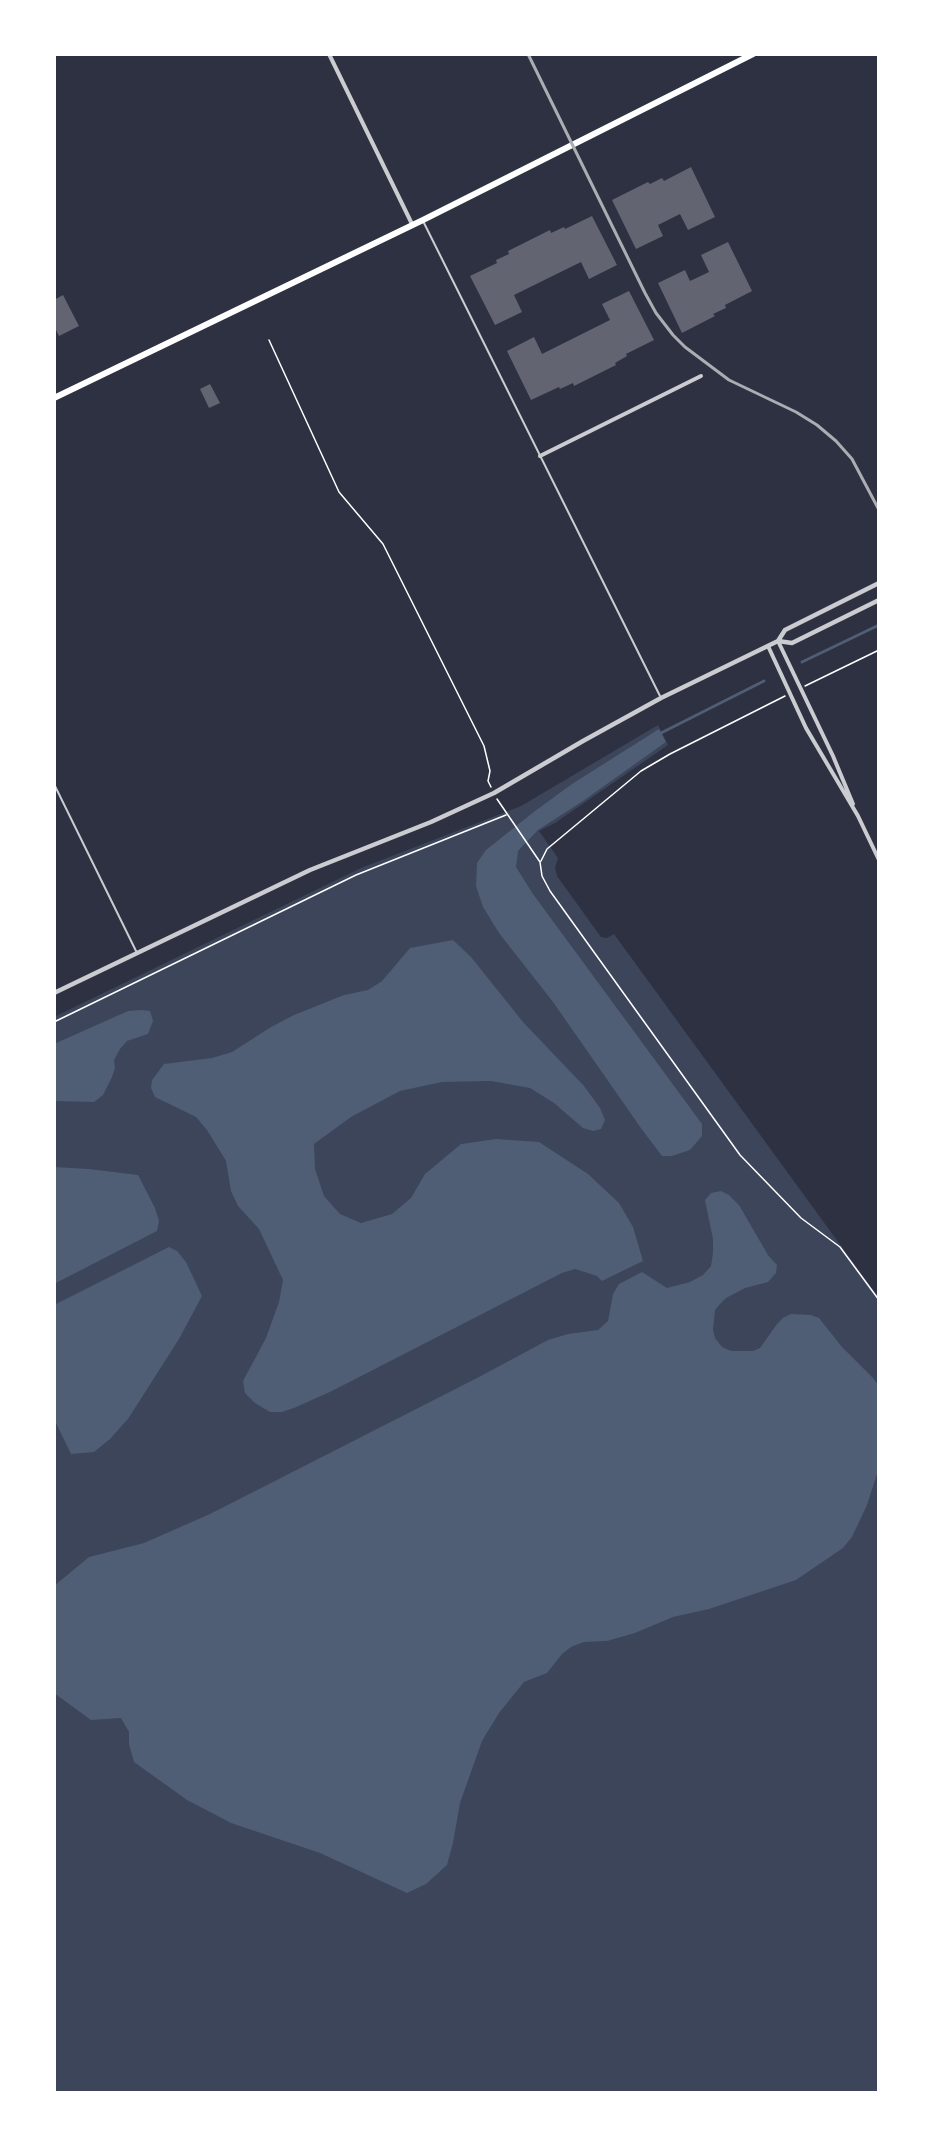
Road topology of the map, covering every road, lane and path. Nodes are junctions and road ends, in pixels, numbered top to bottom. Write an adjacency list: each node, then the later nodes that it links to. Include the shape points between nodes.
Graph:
1 (329, 54): 4 (street)
2 (753, 54): 3 (main road)
3 (423, 220): 4 (main road); 8 (lane)
4 (412, 225): 7 (main road)
5 (268, 340): 18 (path, via 339,492 383,544 483,746 490,771 488,781)
6 (701, 376): 8 (street)
7 (54, 398)
8 (540, 456): 16 (lane)
9 (879, 584): 11 (street, via 786,630)
10 (879, 600): 11 (street, via 792,643)
11 (778, 641): 12 (street); 14 (street)
12 (768, 646): 15 (street); 16 (street)
13 (879, 650): 14 (path)
14 (801, 688): 20 (street)
15 (790, 694): 20 (street); 22 (path, via 641,771 547,849)
16 (661, 698): 18 (street)
17 (54, 784): 23 (lane)
18 (494, 793): 19 (path); 23 (street, via 310,870)
19 (508, 816): 22 (path); 25 (path, via 356,875)
20 (858, 816): 21 (street)
21 (879, 860)
22 (540, 862): 26 (path, via 550,891 740,1155 801,1218 840,1247)
23 (137, 953): 24 (street)
24 (54, 993)
25 (54, 1022)
26 (879, 1300)

